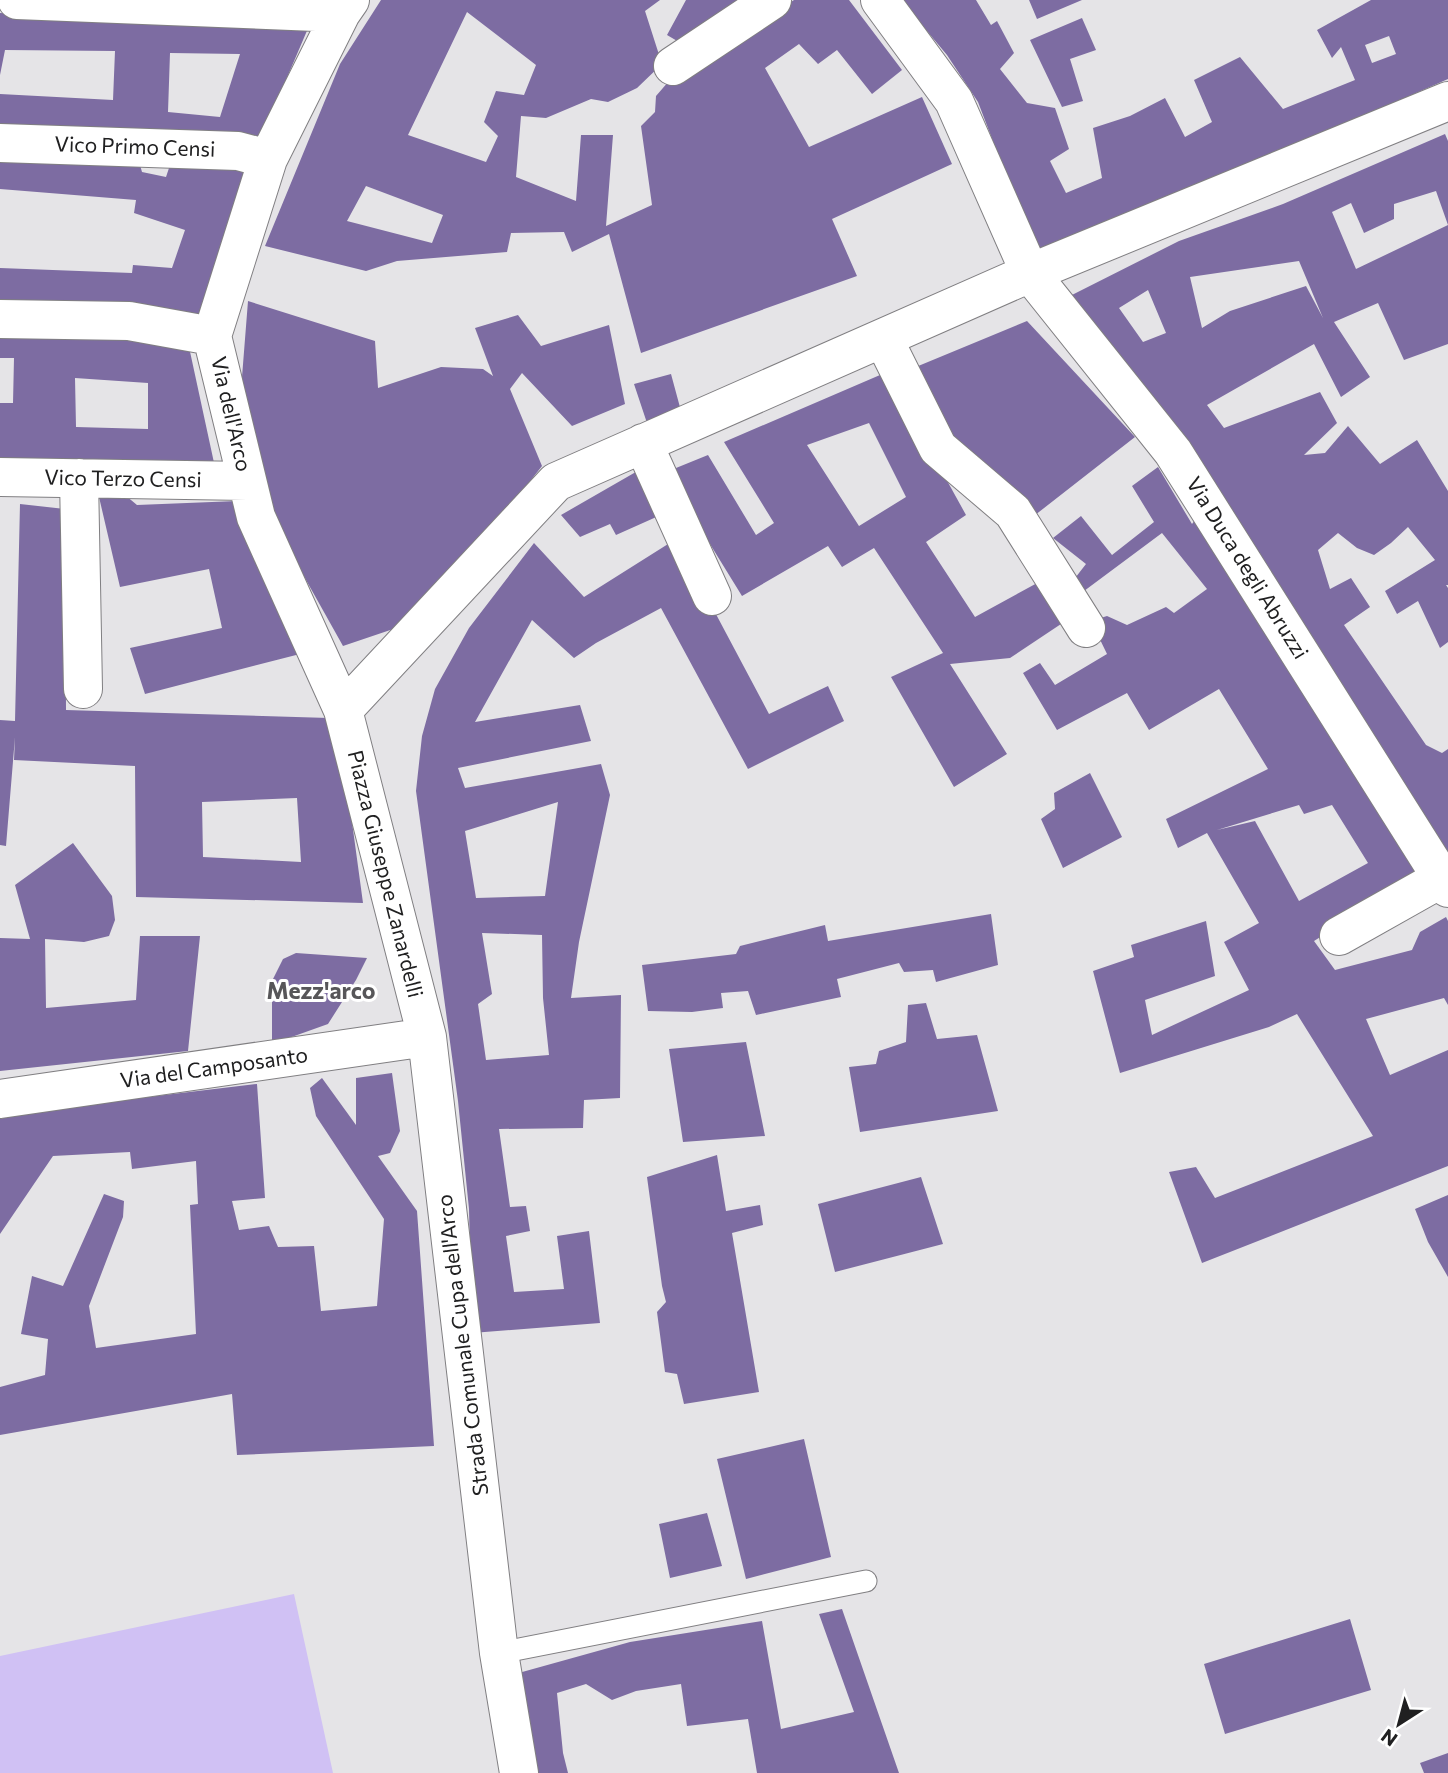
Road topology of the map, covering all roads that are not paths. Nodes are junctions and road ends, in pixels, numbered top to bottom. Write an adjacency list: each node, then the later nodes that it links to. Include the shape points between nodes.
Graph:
1 (18, 0): 4 (street)
2 (772, 0): 6 (street)
3 (880, 0): 10 (street, Via Duca degli Abruzzi, via 954,101)
4 (232, 4): 5 (street)
5 (346, 7): 9 (street, Via dell'Arco)
6 (673, 66)
7 (1448, 101): 10 (street)
8 (0, 143): 9 (street, Vico Primo Censi, via 238,151)
9 (268, 159): 12 (street, Via dell'Arco)
10 (1030, 273): 13 (street); 22 (street, Via Duca degli Abruzzi, via 1173,452)
11 (0, 319): 12 (street, via 130,321)
12 (212, 336): 17 (street, Via dell'Arco)
13 (883, 338): 14 (street); 19 (street, via 938,448 1013,512)
14 (643, 443): 18 (street); 21 (street, via 556,482)
15 (0, 477): 16 (street, Vico Terzo Censi)
16 (79, 478): 17 (street, Vico Terzo Censi); 20 (street)
17 (247, 481): 21 (street, Via dell'Arco, via 256,517)
18 (712, 596)
19 (1086, 628)
20 (83, 689)
21 (343, 710): 24 (street, Piazza Giuseppe Zanardelli)
22 (1445, 883): 23 (street, Via Duca degli Abruzzi)
23 (1339, 936)
24 (427, 1037): 25 (street, Via del Camposanto); 27 (street, Strada Comunale Cupa dell'Arco)
25 (0, 1099)
26 (866, 1581): 27 (lane)
27 (499, 1653): 28 (street, Strada Comunale Cupa dell'Arco)
28 (519, 1773)

